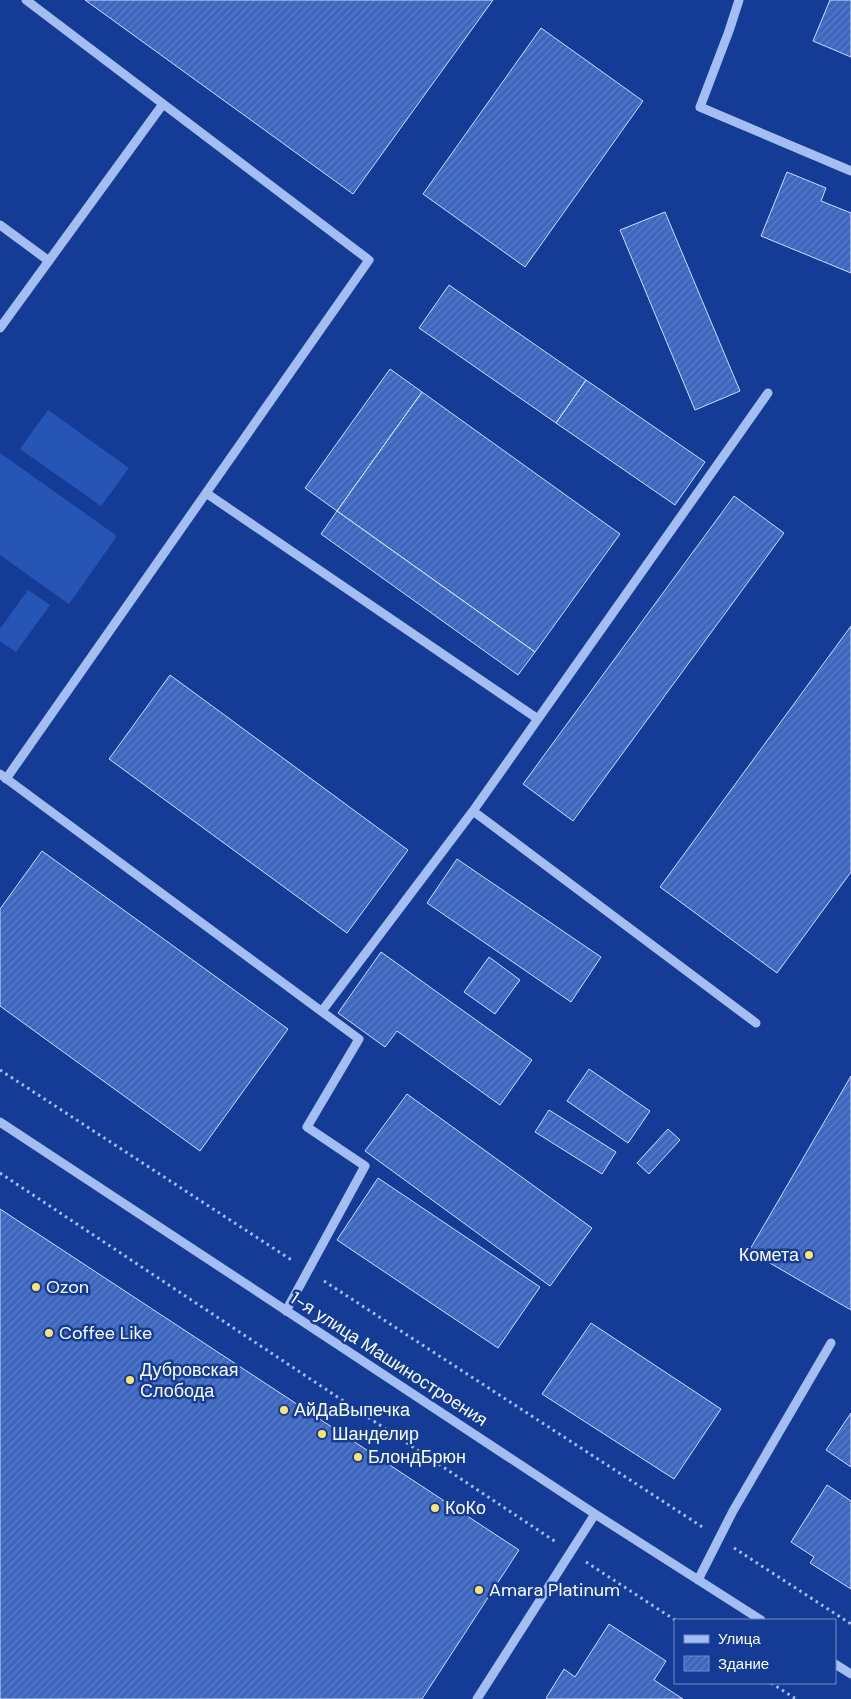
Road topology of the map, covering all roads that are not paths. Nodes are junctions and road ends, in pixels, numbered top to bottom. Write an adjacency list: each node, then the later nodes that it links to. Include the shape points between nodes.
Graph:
1 (26, 0): 3 (street)
2 (739, 0): 4 (street, via 700,107)
3 (163, 104): 6 (street); 9 (street, via 369,260)
4 (851, 171)
5 (0, 225): 6 (street)
6 (49, 261): 7 (street)
7 (0, 328)
8 (768, 393): 10 (street)
9 (206, 493): 10 (street); 11 (street)
10 (538, 719): 12 (street)
11 (3, 777): 13 (street)
12 (473, 811): 13 (street); 14 (street)
13 (322, 1011): 16 (street, via 359,1039 307,1127 365,1166)
14 (756, 1023)
15 (0, 1122): 16 (street, 1-я улица Машиностроения)
16 (286, 1311): 18 (street, 1-я улица Машиностроения)
17 (831, 1342): 19 (street, via 733,1511)
18 (595, 1514): 19 (street, 1-я улица Машиностроения); 23 (street)
19 (698, 1580): 20 (street, 1-я улица Машиностроения)
20 (760, 1619)
21 (836, 1665): 22 (street)
22 (851, 1674)
23 (477, 1699)

